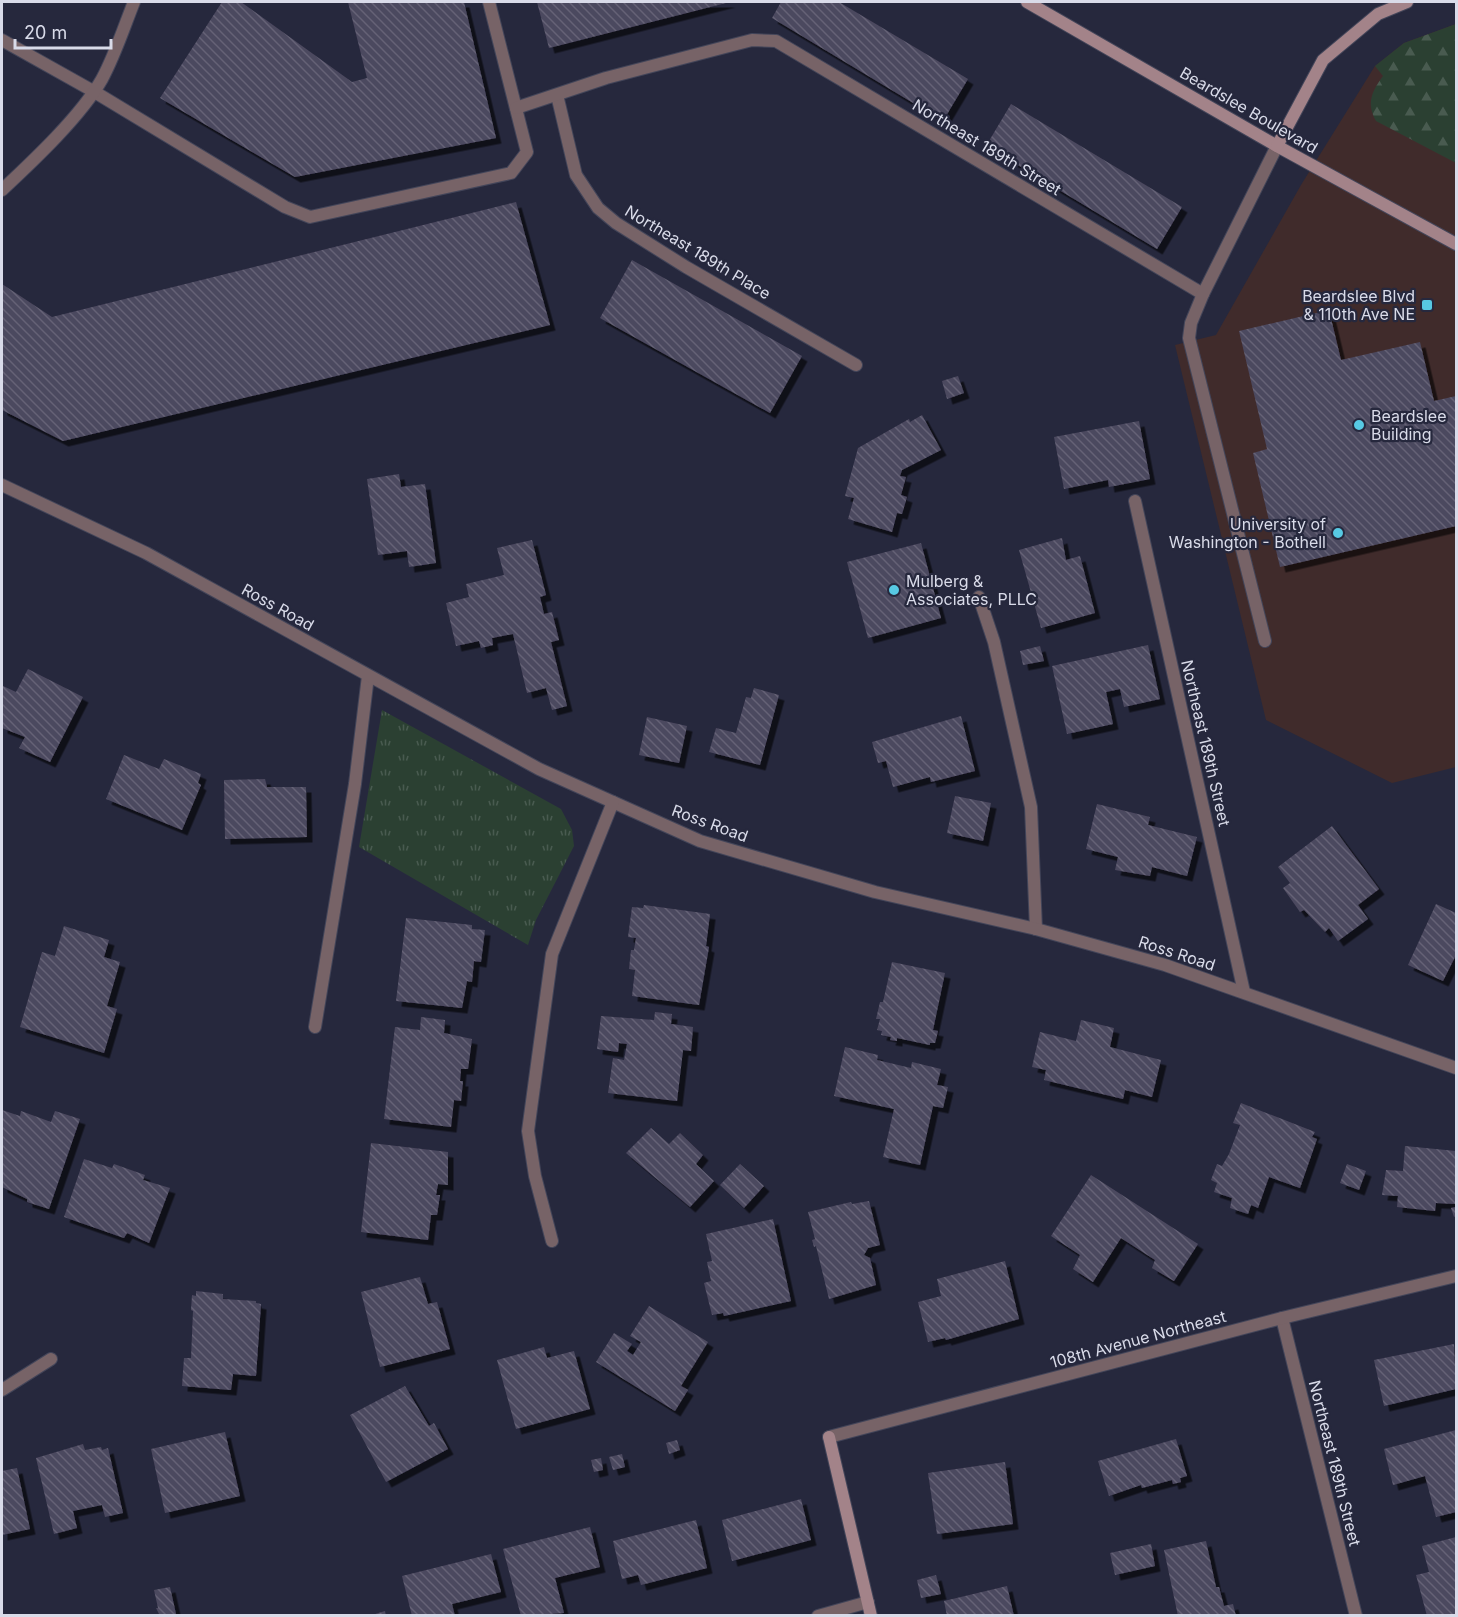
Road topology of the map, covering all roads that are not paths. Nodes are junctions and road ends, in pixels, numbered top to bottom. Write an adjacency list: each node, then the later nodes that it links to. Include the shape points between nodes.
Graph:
1 (134, 2): 6 (street)
2 (489, 2): 8 (street)
3 (1027, 2): 9 (main road, Beardslee Boulevard)
4 (1407, 2): 9 (main road, via 1378,15 1323,60)
5 (2, 40): 6 (street)
6 (93, 92): 8 (street, via 285,207 310,217 512,173 527,152); 10 (street, via 53,141)
7 (557, 95): 8 (street); 12 (street, Northeast 189th Street, via 752,39 776,41); 13 (street, Northeast 189th Place, via 576,175 598,208 686,267)
8 (516, 108)
9 (1277, 146): 11 (main road, Beardslee Boulevard); 12 (street)
10 (2, 190)
11 (1456, 244)
12 (1203, 294): 17 (street, via 1189,338)
13 (856, 365)
14 (2, 485): 18 (street, Ross Road, via 146,553)
15 (1135, 501): 21 (street, Northeast 189th Street)
16 (979, 597): 20 (street, via 994,642 1031,807)
17 (1265, 641)
18 (368, 676): 19 (street, Ross Road, via 539,769); 22 (street, via 355,784)
19 (613, 802): 20 (street, Ross Road, via 700,841 875,892); 24 (street, via 550,966 528,1131)
20 (1036, 928): 21 (street, Ross Road, via 1165,964)
21 (1244, 992): 23 (street, Ross Road)
22 (315, 1027)
23 (1456, 1068)
24 (552, 1241)
25 (1456, 1276): 26 (street, 108th Avenue Northeast)
26 (1282, 1318): 29 (street, 108th Avenue Northeast); 33 (street, Northeast 189th Street)
27 (51, 1359): 28 (street)
28 (2, 1390)
29 (829, 1437): 30 (main road)
30 (868, 1602): 31 (street); 32 (main road)
31 (818, 1616)
32 (871, 1616)
33 (1356, 1616)

